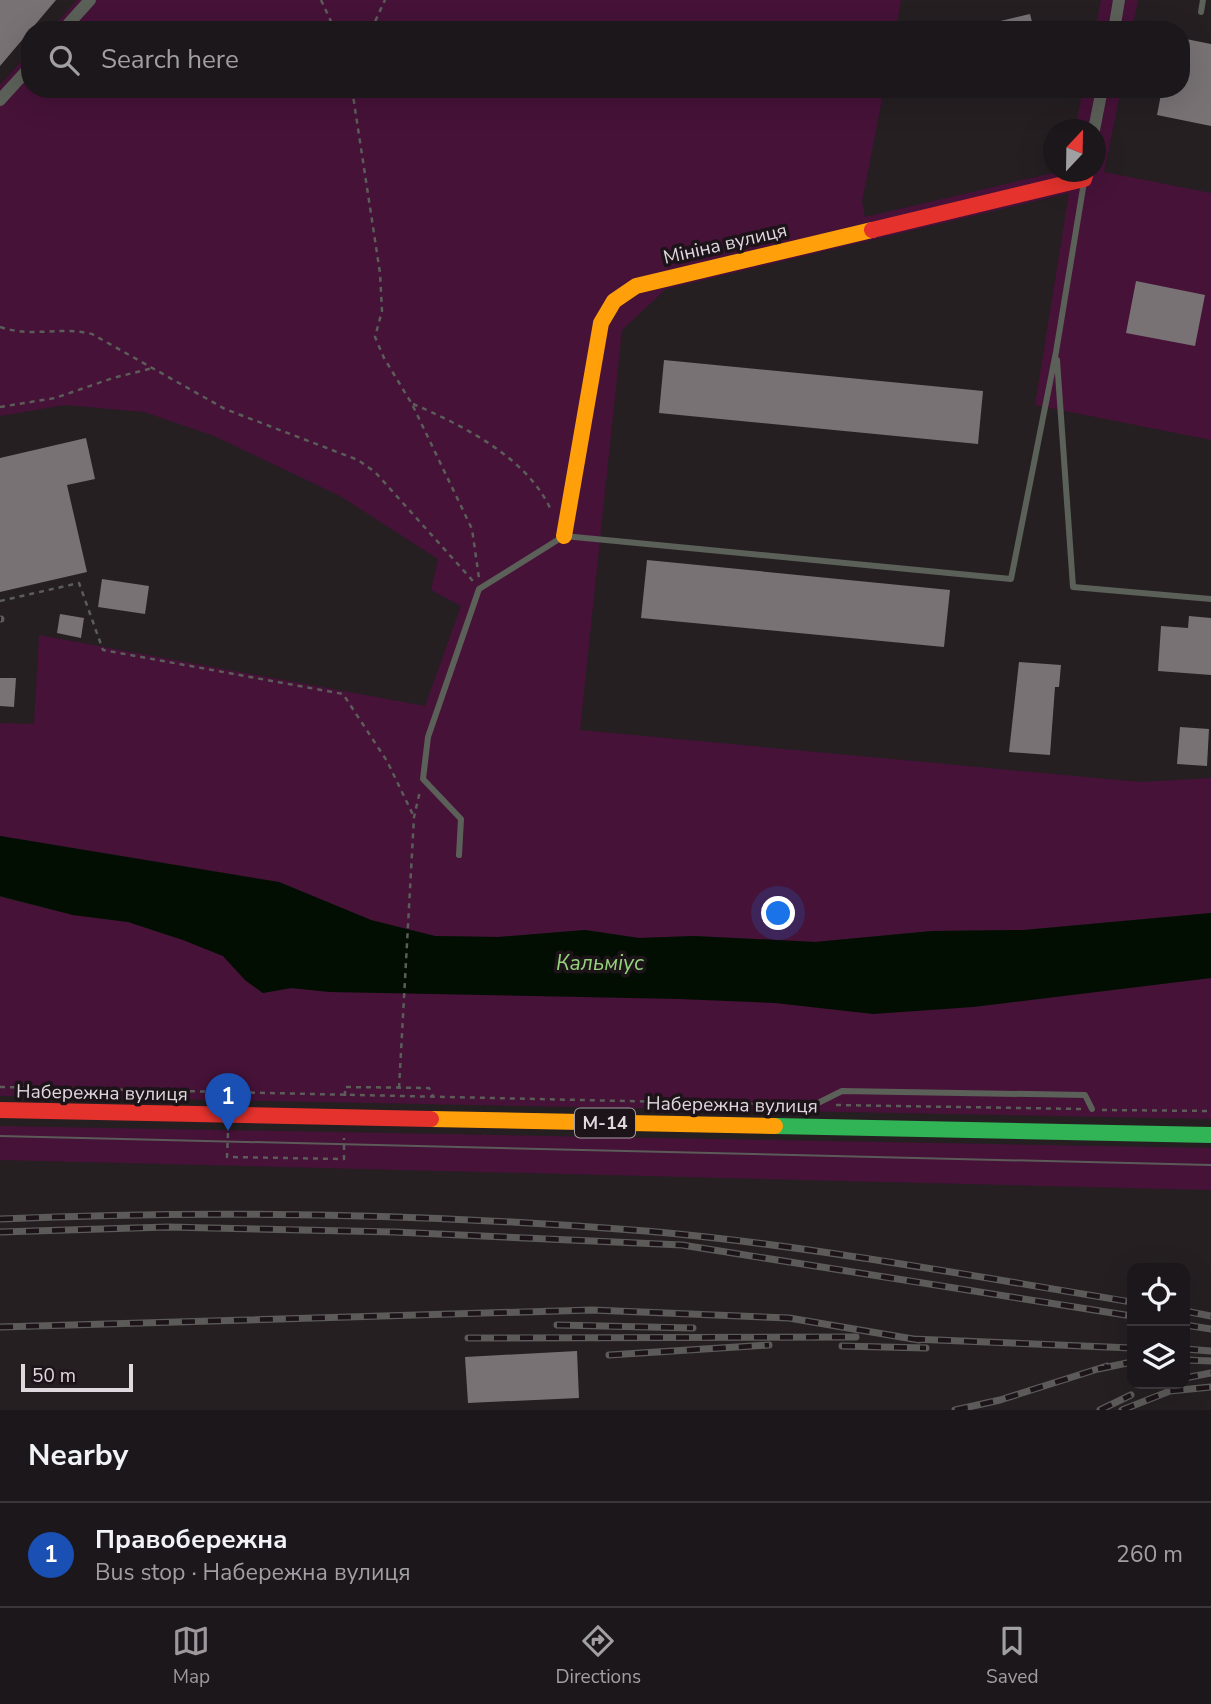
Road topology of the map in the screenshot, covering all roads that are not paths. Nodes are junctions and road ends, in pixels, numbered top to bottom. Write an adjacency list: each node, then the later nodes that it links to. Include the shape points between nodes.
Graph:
1 (90, 0): 5 (street)
2 (1119, 0): 6 (street)
3 (1203, 0): 4 (lane)
4 (1201, 12)
5 (71, 21)
6 (1116, 21)
7 (21, 77): 9 (street)
8 (1100, 98): 10 (street)
9 (0, 100)
10 (1096, 119)
11 (1057, 182): 14 (main road, Мініна вулиця, via 636,286 621,294 601,323)
12 (1084, 182): 13 (lane)
13 (1056, 352): 14 (lane, via 1011,579); 15 (lane, via 1073,587)
14 (564, 536): 16 (lane, via 479,589 428,737 423,779 461,819)
15 (1211, 599)
16 (459, 855)
17 (814, 1105): 19 (lane, via 842,1091 855,1091 1086,1096)
18 (0, 1110): 20 (main road, Набережна вулиця / М-14)
19 (1092, 1110)
20 (1211, 1135)

